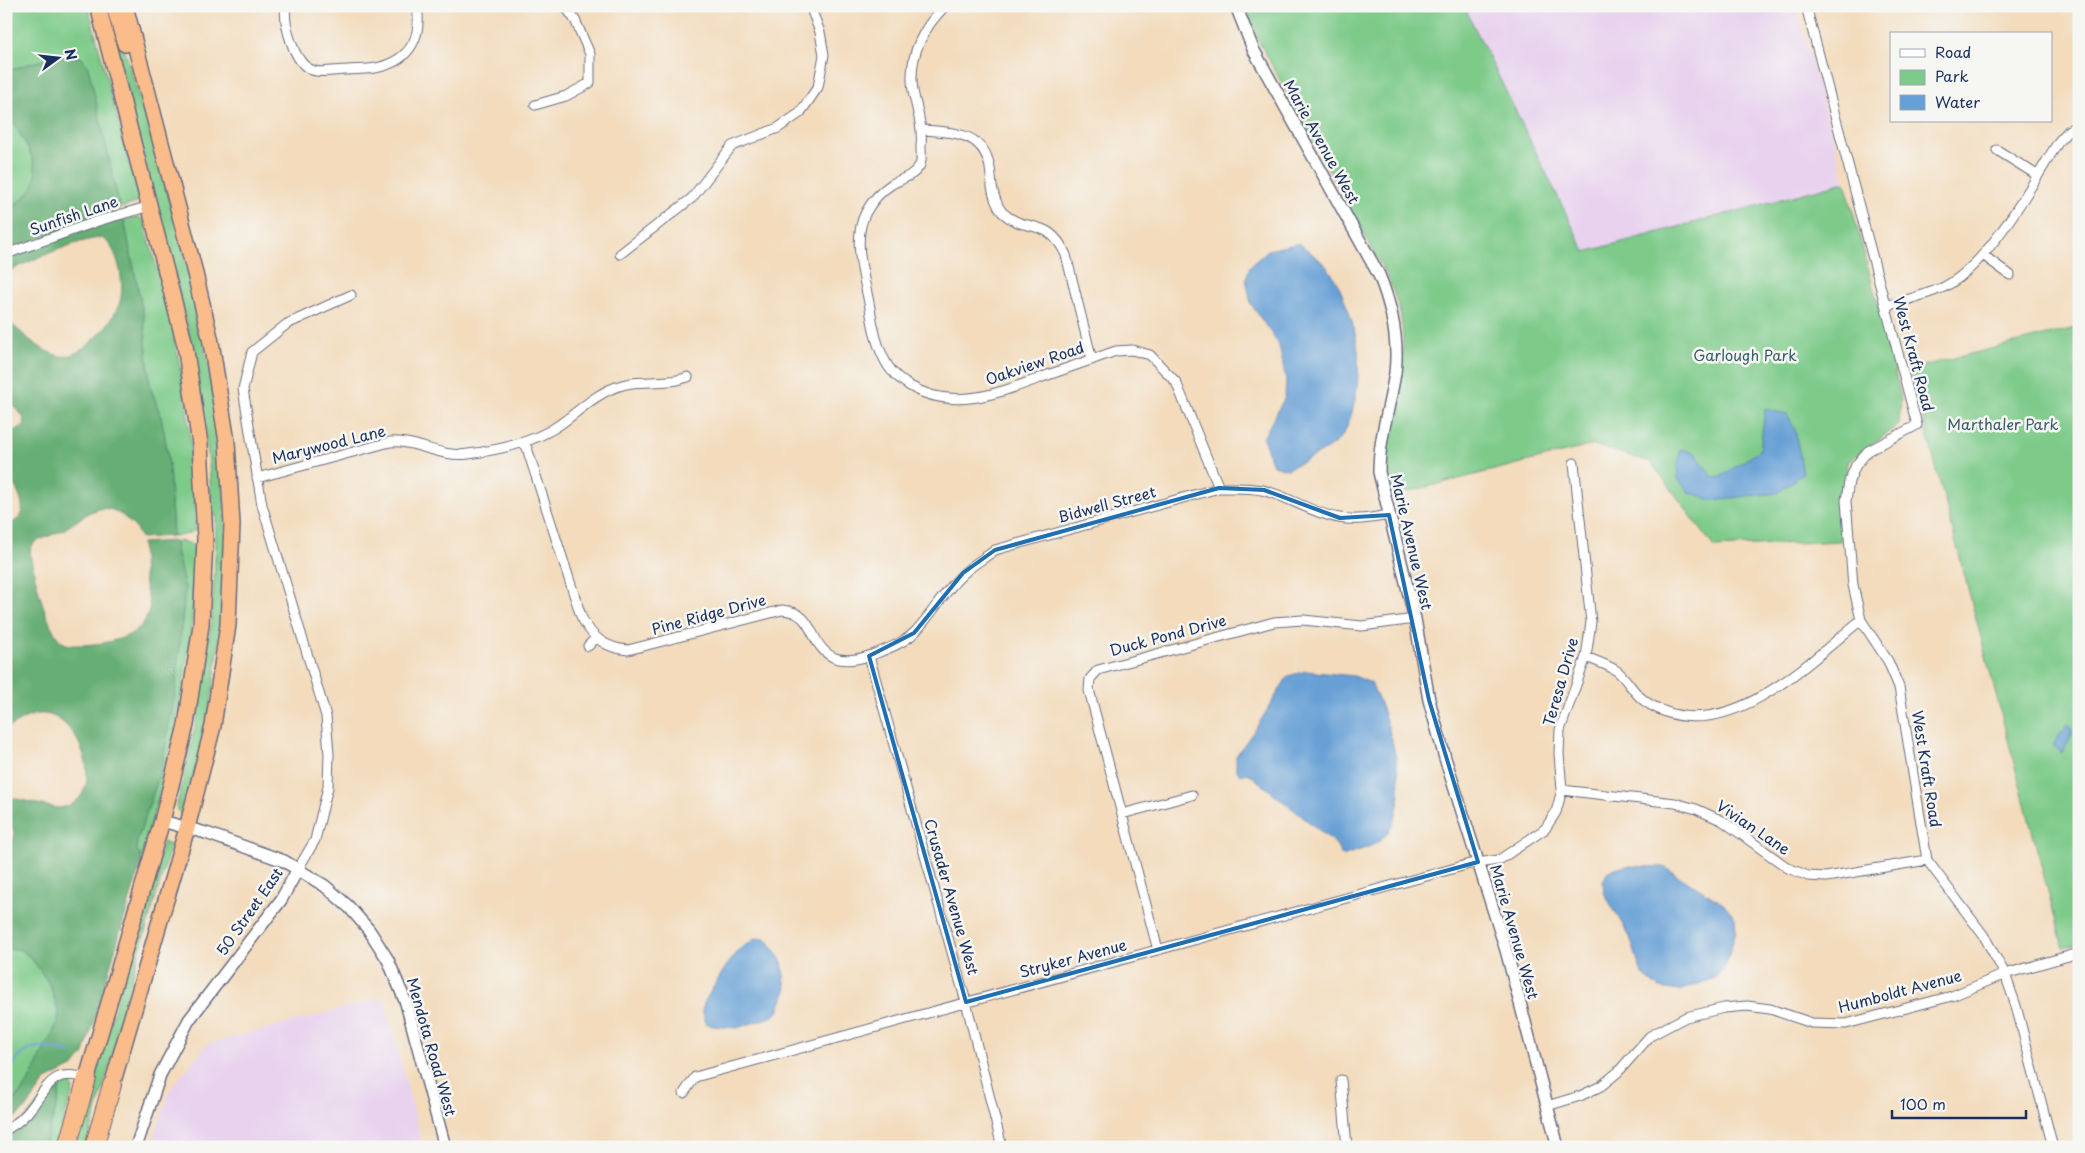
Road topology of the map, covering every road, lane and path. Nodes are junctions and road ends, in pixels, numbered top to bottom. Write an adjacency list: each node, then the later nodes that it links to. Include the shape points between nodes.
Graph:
1 (98, 6): 17 (highway)
2 (114, 6): 15 (highway, via 142,98)
3 (125, 6): 15 (highway)
4 (286, 6): 5 (street, via 284,13 294,51 311,70 326,71 379,68 407,53 416,38)
5 (417, 6)
6 (565, 6): 11 (street, via 590,54 590,83 566,96)
7 (810, 6): 19 (street, via 824,55 818,87 800,113 778,128 732,146 692,198)
8 (945, 6): 13 (street, Oakview Road, via 932,19 918,42 912,68 913,90)
9 (1236, 6): 30 (street, Marie Avenue West, via 1253,49 1378,276 1390,306 1396,335 1396,358 1379,466)
10 (1806, 6): 23 (street, West Kraft Road)
11 (535, 105)
12 (2079, 125): 16 (street, via 2059,141)
13 (922, 130): 24 (street, via 960,133 975,141 988,159 994,199 1001,211 1014,221 1045,229 1060,242); 24 (street, Oakview Road, via 920,165 911,175 890,185 877,196 866,212 860,231 860,250 874,334 888,366 920,392 939,398 963,399 997,394)
14 (1997, 150): 16 (street)
15 (167, 164): 41 (highway, via 215,362 232,503 231,585 224,666 212,733)
16 (2037, 175): 20 (street, via 1992,245)
17 (150, 206): 18 (street, Sunfish Lane); 40 (highway, via 193,385 205,519 204,586 196,670 184,735)
18 (6, 254)
19 (620, 254)
20 (1982, 255): 21 (street); 23 (street, via 1966,272 1944,287)
21 (2010, 275)
22 (351, 295): 28 (street, 50 Street East, via 288,324 252,352 243,388)
23 (1886, 306): 32 (street, West Kraft Road, via 1917,425 1868,451 1856,465 1849,481 1846,501 1853,585)
24 (1092, 360): 29 (street, Oakview Road, via 1116,351 1132,350 1150,355 1176,382)
25 (688, 378): 26 (street, Marywood Lane, via 617,386 594,397 558,426)
26 (525, 442): 28 (street, Marywood Lane, via 454,455 406,442 390,442); 33 (street, Pine Ridge Drive, via 581,616)
27 (1574, 463): 36 (street, Teresa Drive, via 1591,622)
28 (257, 478): 44 (street, 50 Street East, via 262,506 326,716 328,787 315,840)
29 (1219, 488): 30 (street, Bidwell Street, via 1264,490 1318,513 1340,518); 35 (street, Bidwell Street, via 995,550 964,573 914,633)
30 (1389, 515): 31 (street, Marie Avenue West)
31 (1415, 619): 39 (street, Duck Pond Drive, via 1362,626 1302,620 1274,622 1098,670 1090,678 1089,690); 43 (street, Marie Avenue West, via 1432,710)
32 (1861, 620): 36 (street, via 1778,687 1734,710 1710,717 1666,712 1641,699 1618,672); 42 (street, West Kraft Road, via 1888,661 1900,688)
33 (596, 638): 34 (street); 35 (street, Pine Ridge Drive, via 616,649 634,649 775,611 787,611 799,614 808,622 819,646 830,656 845,660)
34 (588, 646)
35 (869, 656): 48 (street, Crusader Avenue West)
36 (1586, 657): 37 (street, Teresa Drive, via 1560,730)
37 (1562, 790): 42 (street, Vivian Lane, via 1696,809 1723,821 1788,868 1808,876 1826,877); 43 (street, Teresa Drive, via 1556,812 1545,829 1500,860)
38 (1192, 795): 39 (street)
39 (1122, 814): 45 (street, Duck Pond Drive)
40 (162, 821): 41 (street, Mendota Road West); 49 (highway)
41 (188, 828): 44 (street, Mendota Road West, via 284,860); 51 (highway)
42 (1926, 860): 47 (street, West Kraft Road, via 1984,936)
43 (1478, 862): 45 (street, Stryker Avenue); 53 (street, Marie Avenue West, via 1506,950)
44 (298, 870): 57 (street, 50 Street East, via 281,900 189,1020 160,1075); 58 (street, Mendota Road West, via 325,886 349,907 388,960 406,1003)
45 (1158, 950): 48 (street, Stryker Avenue)
46 (2079, 954): 47 (street, Humboldt Avenue)
47 (2005, 974): 53 (street, Humboldt Avenue, via 1952,996 1846,1024 1812,1023 1770,1009 1746,1006 1686,1017 1650,1036 1601,1086); 62 (street, West Kraft Road)
48 (966, 1002): 52 (street, Stryker Avenue, via 695,1077); 59 (street, Crusader Avenue West)
49 (87, 1078): 54 (street, via 71,1075 53,1079 27,1113); 55 (highway)
50 (1341, 1080): 60 (street)
51 (112, 1085): 56 (highway)
52 (684, 1093)
53 (1547, 1106): 61 (street, Marie Avenue West)
54 (6, 1130)
55 (67, 1147)
56 (94, 1147)
57 (136, 1147)
58 (445, 1147)
59 (1002, 1147)
60 (1347, 1147)
61 (1558, 1147)
62 (2053, 1147)

